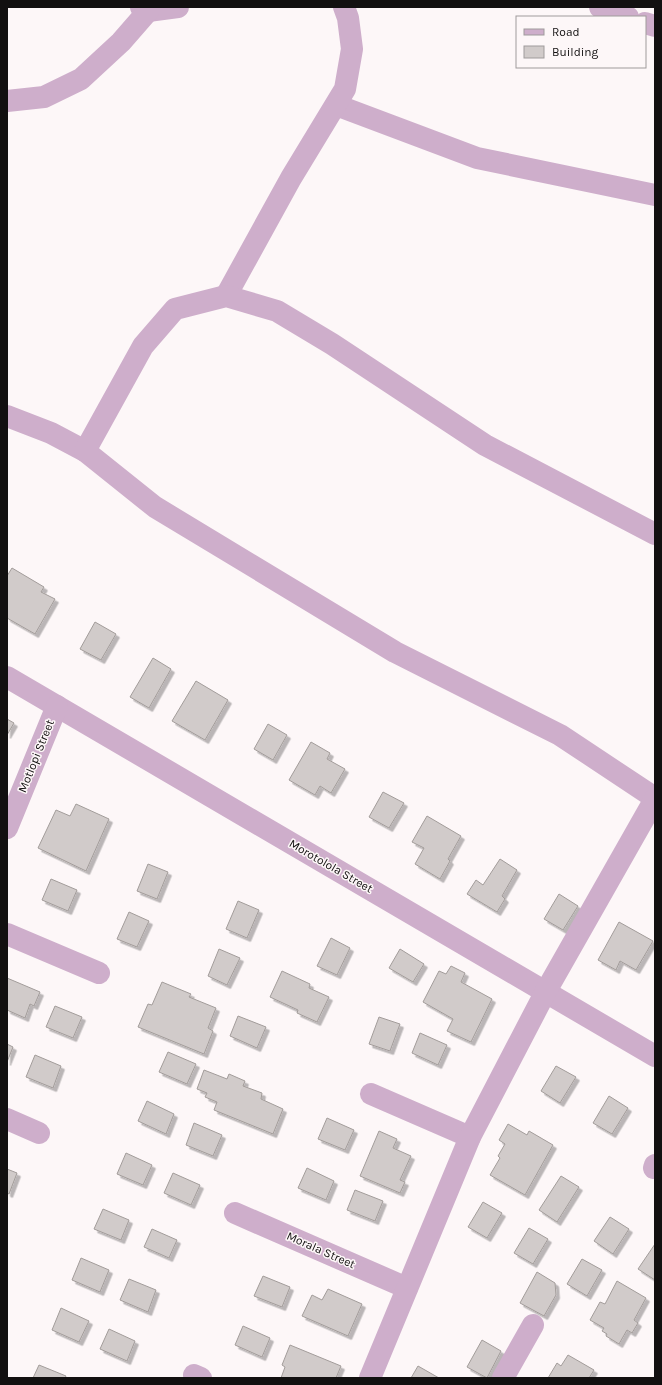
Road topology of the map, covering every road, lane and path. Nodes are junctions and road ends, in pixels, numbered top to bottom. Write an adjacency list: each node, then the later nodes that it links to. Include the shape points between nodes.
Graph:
1 (178, 7): 4 (street)
2 (344, 7): 7 (street, via 352,49 345,90)
3 (600, 7): 5 (street)
4 (145, 9): 6 (street, via 121,42 81,79 44,97)
5 (625, 16)
6 (7, 101)
7 (336, 105): 8 (street, via 477,158); 9 (street, via 291,178)
8 (655, 195)
9 (226, 296): 11 (street, via 175,309 143,346); 12 (street, via 277,311 332,344 485,445)
10 (7, 416): 11 (street, via 51,433)
11 (85, 451): 15 (street, via 161,510 395,652 560,735)
12 (655, 534)
13 (7, 677): 14 (street, Morotolola Street)
14 (57, 706): 16 (street, Motlopi Street); 19 (street, Morotolola Street)
15 (655, 799): 19 (street)
16 (7, 828)
17 (7, 934): 18 (street)
18 (100, 973)
19 (546, 991): 20 (street, Morotolola Street); 24 (street)
20 (655, 1056)
21 (371, 1094): 24 (street)
22 (7, 1119): 23 (street)
23 (39, 1133)
24 (470, 1137): 26 (street)
25 (235, 1213): 26 (street, Morala Street)
26 (407, 1288): 28 (street)
27 (533, 1325): 29 (street)
28 (370, 1378)
29 (503, 1378)

